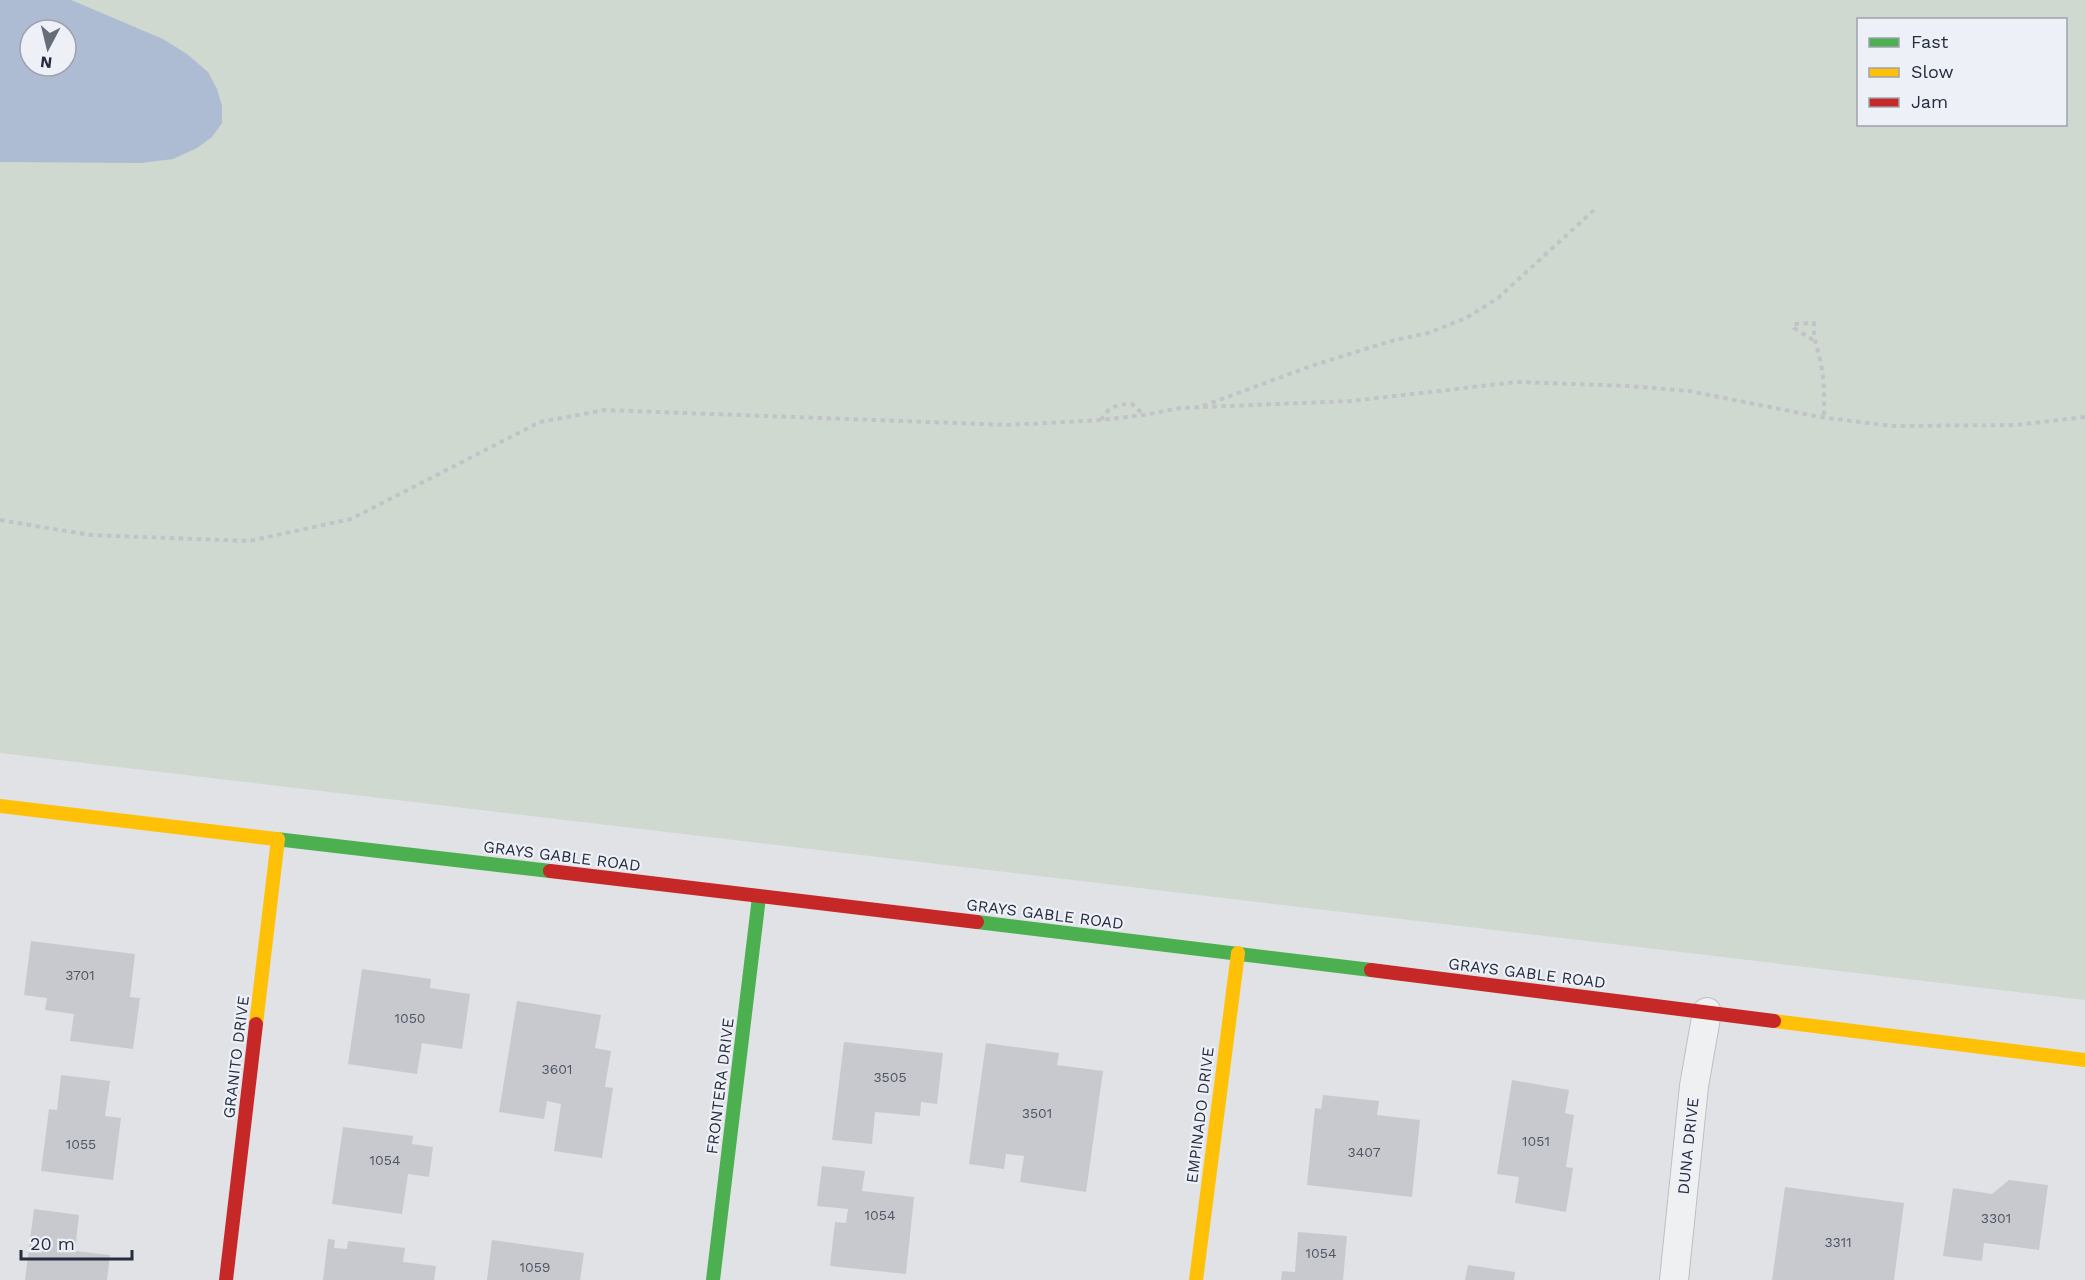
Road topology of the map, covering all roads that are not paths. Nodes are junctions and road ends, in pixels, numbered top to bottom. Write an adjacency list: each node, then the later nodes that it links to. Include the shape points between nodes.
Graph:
1 (0, 806): 2 (street, GRAYS GABLE ROAD)
2 (278, 839): 3 (street, GRAYS GABLE ROAD); 7 (street, GRANITO DRIVE)
3 (759, 897): 4 (street, GRAYS GABLE ROAD); 8 (street, FRONTERA DRIVE)
4 (1238, 953): 5 (street, GRAYS GABLE ROAD); 9 (street, EMPINADO DRIVE)
5 (1707, 1012): 6 (street, GRAYS GABLE ROAD); 10 (street, DUNA DRIVE, via 1694,1086)
6 (2085, 1060)
7 (226, 1280)
8 (713, 1280)
9 (1196, 1280)
10 (1674, 1280)

